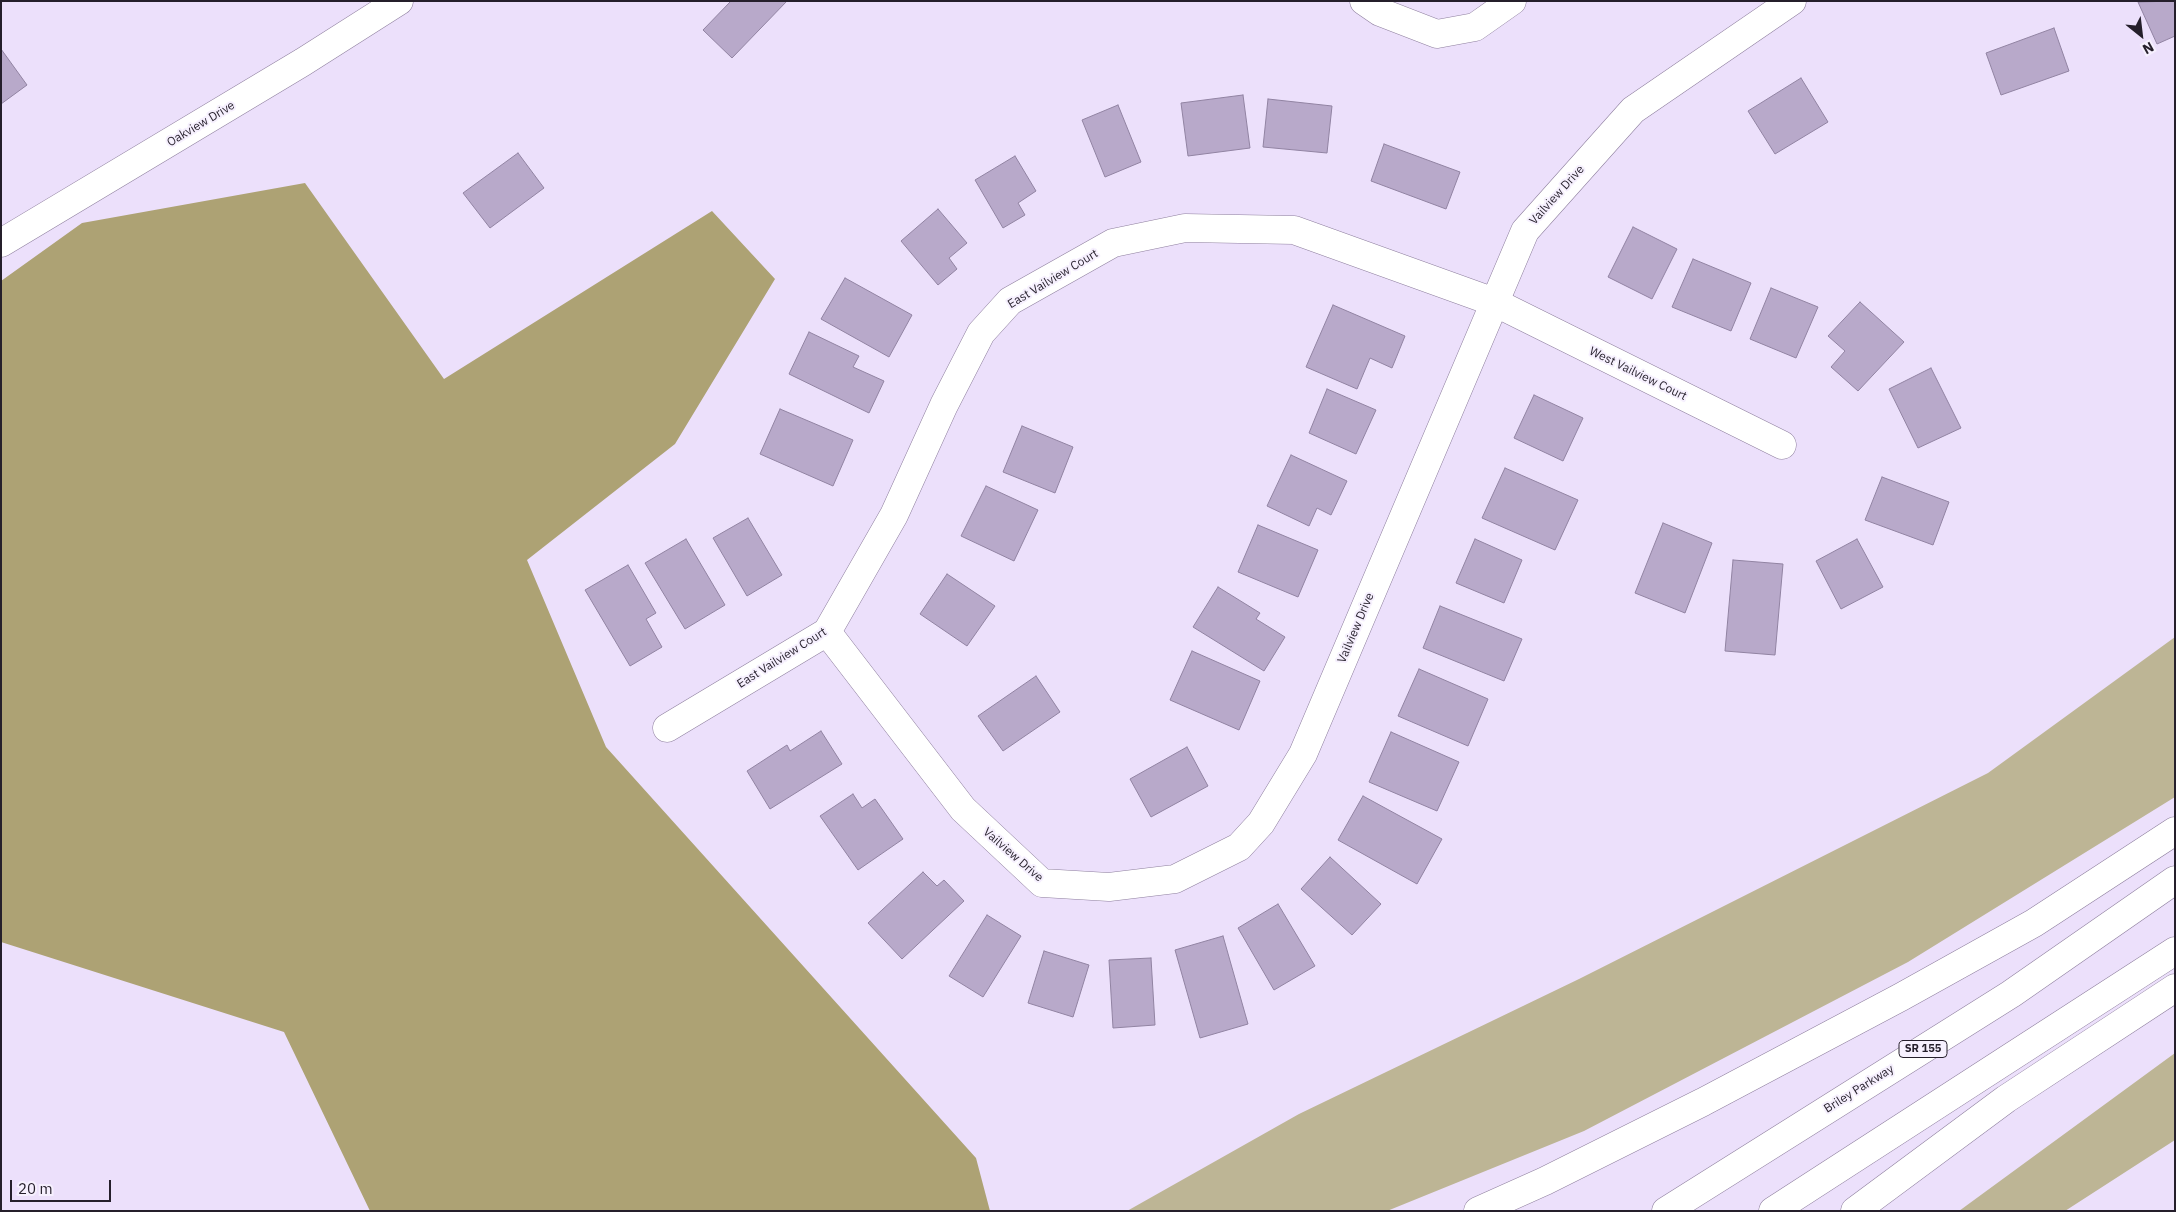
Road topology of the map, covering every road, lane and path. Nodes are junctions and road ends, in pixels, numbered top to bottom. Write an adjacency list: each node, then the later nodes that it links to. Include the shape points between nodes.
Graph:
1 (399, 1): 5 (main road, Oakview Drive)
2 (1364, 1): 3 (main road, via 1380,12 1437,34 1475,27)
3 (1512, 1)
4 (1792, 1): 6 (main road, Vailview Drive, via 1634,110 1525,231)
5 (1, 243)
6 (1494, 302): 7 (main road, West Vailview Court); 8 (main road, East Vailview Court, via 1294,230 1185,228 1113,244 1010,301 981,333 894,515); 8 (main road, Vailview Drive, via 1303,754 1261,823 1240,847 1175,878 1109,887 1042,883 963,809)
7 (1782, 445)
8 (827, 632): 9 (main road, East Vailview Court)
9 (667, 728)
10 (2175, 831): 14 (main road, via 2034,923 1900,997 1694,1106)
11 (2175, 880): 15 (main road, Briley Parkway / SR 155, via 2011,994)
12 (2175, 951): 16 (main road)
13 (2175, 988): 17 (main road, via 2006,1099)
14 (1478, 1211)
15 (1666, 1211)
16 (1773, 1211)
17 (1855, 1211)

